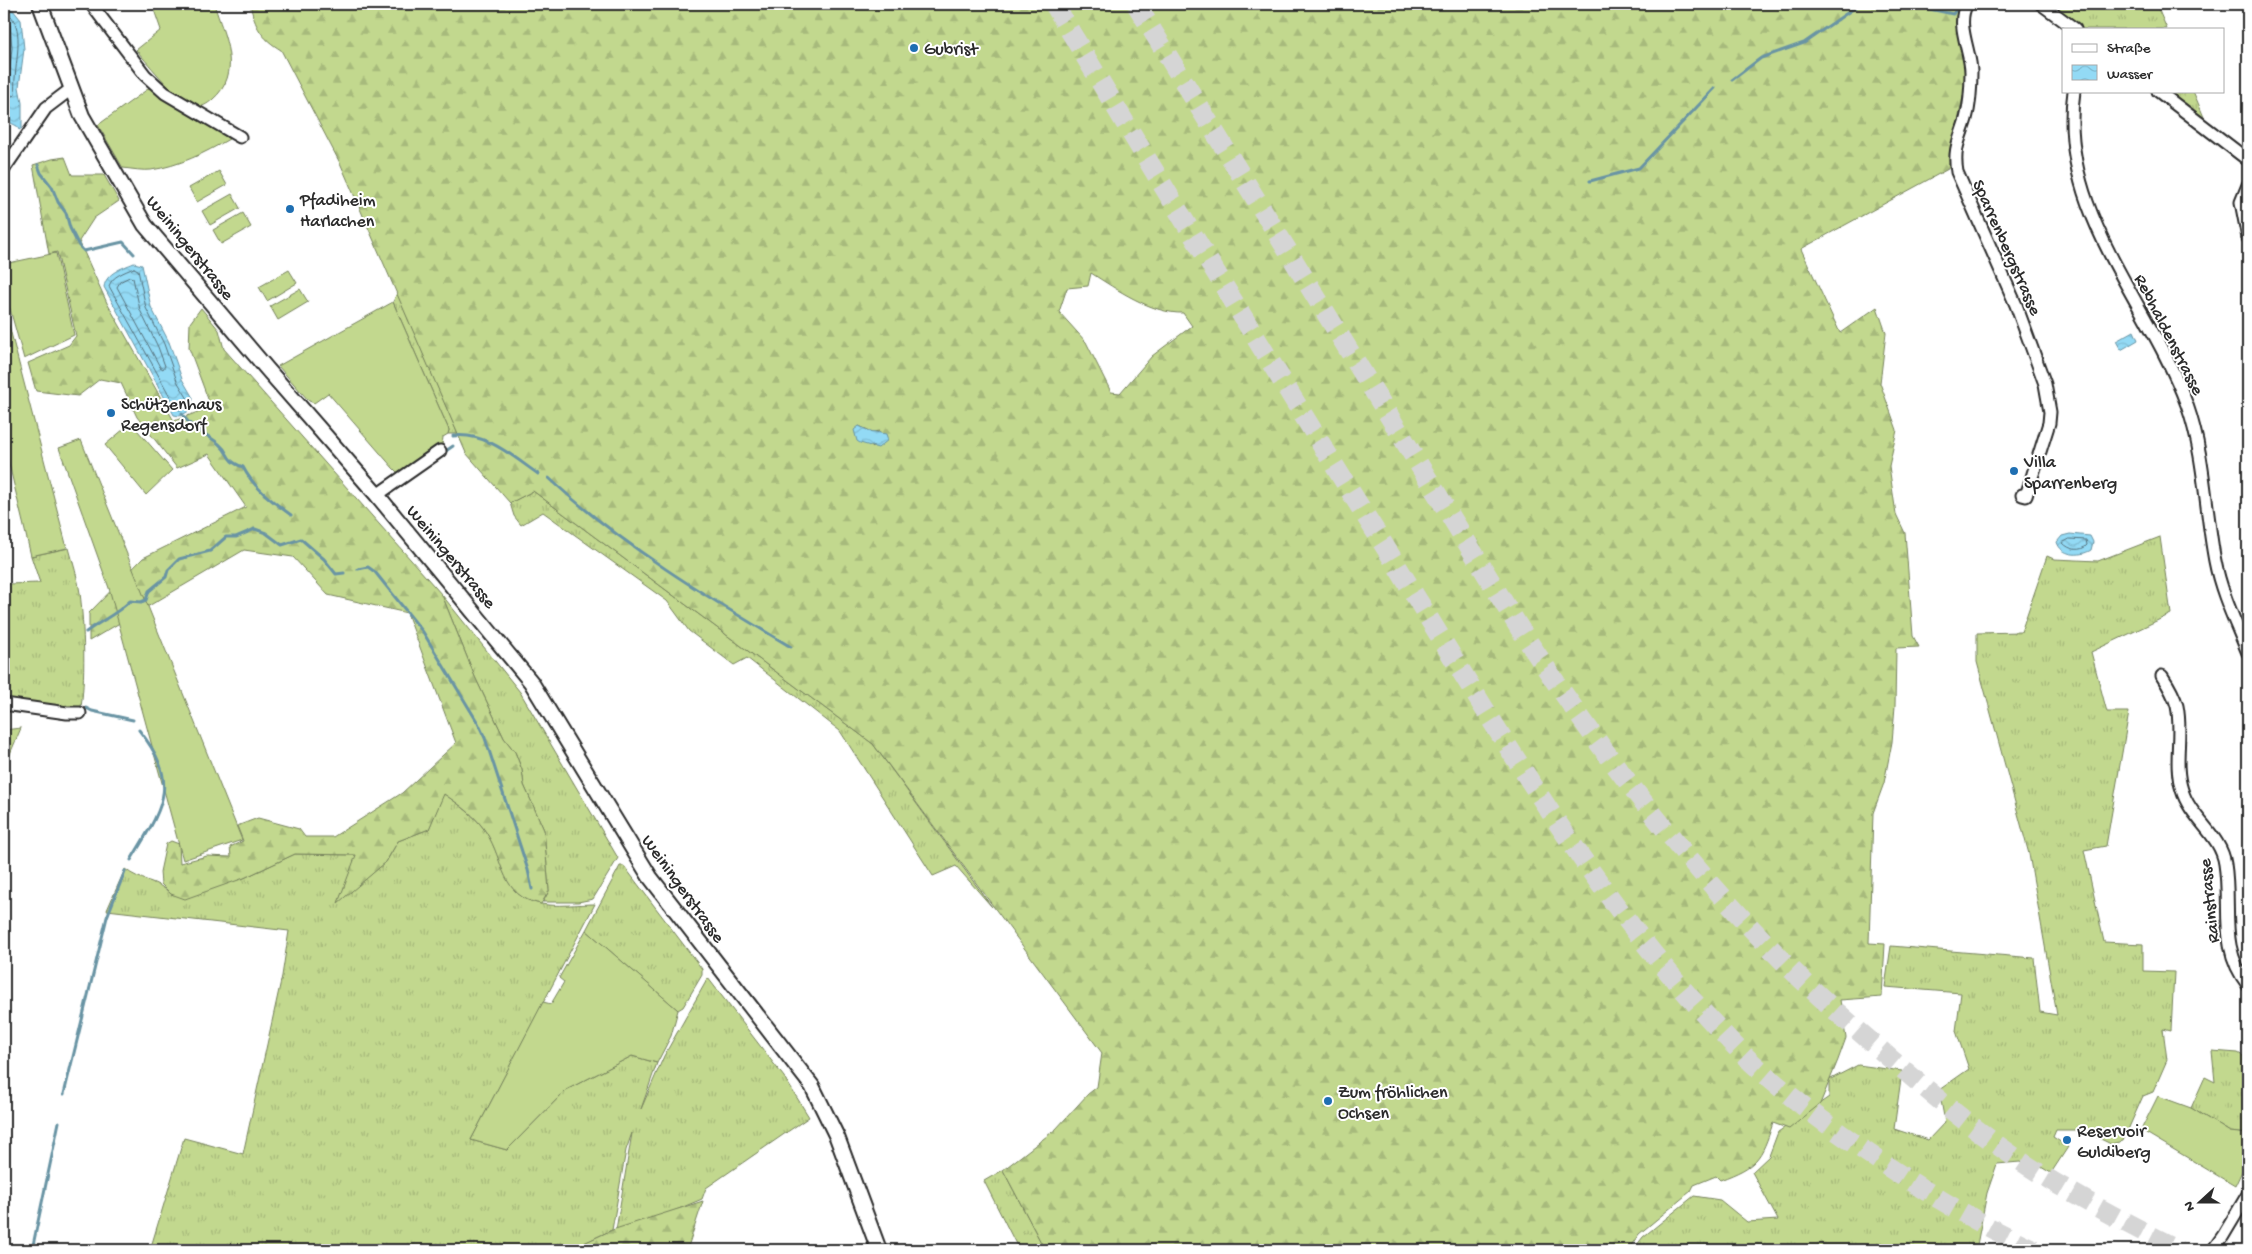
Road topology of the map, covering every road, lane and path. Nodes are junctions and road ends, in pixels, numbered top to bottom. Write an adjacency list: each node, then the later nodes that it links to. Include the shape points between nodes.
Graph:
1 (40, 4): 6 (street, Weiningerstrasse)
2 (91, 4): 9 (street, via 145,75 165,93)
3 (1967, 4): 16 (street, Sparrenbergstrasse, via 1963,20 1971,62 1970,91 1966,118 1956,146 1957,172 2016,305 2049,400 2049,423 2026,496)
4 (2042, 4): 5 (street)
5 (2074, 28)
6 (70, 89): 11 (street, via 46,108); 15 (street, Weiningerstrasse, via 86,124 149,230 266,370)
7 (2074, 92): 17 (street, Rebhaldenstrasse, via 2072,137 2085,198 2103,242 2174,375 2187,406 2202,460 2215,563)
8 (2159, 92): 10 (street)
9 (240, 138)
10 (2248, 160)
11 (4, 169)
12 (2248, 185): 13 (street, via 2241,202)
13 (2248, 238)
14 (440, 451): 15 (street)
15 (377, 495): 23 (street, Weiningerstrasse, via 532,682 650,877 812,1086 836,1137)
16 (2022, 495)
17 (2248, 653)
18 (2162, 676): 21 (street, Rainstrasse, via 2177,707 2178,774 2182,792 2224,857 2227,937 2234,963)
19 (4, 704): 20 (street)
20 (80, 712)
21 (2248, 985)
22 (2248, 1194): 24 (street)
23 (879, 1250)
24 (2212, 1250)

